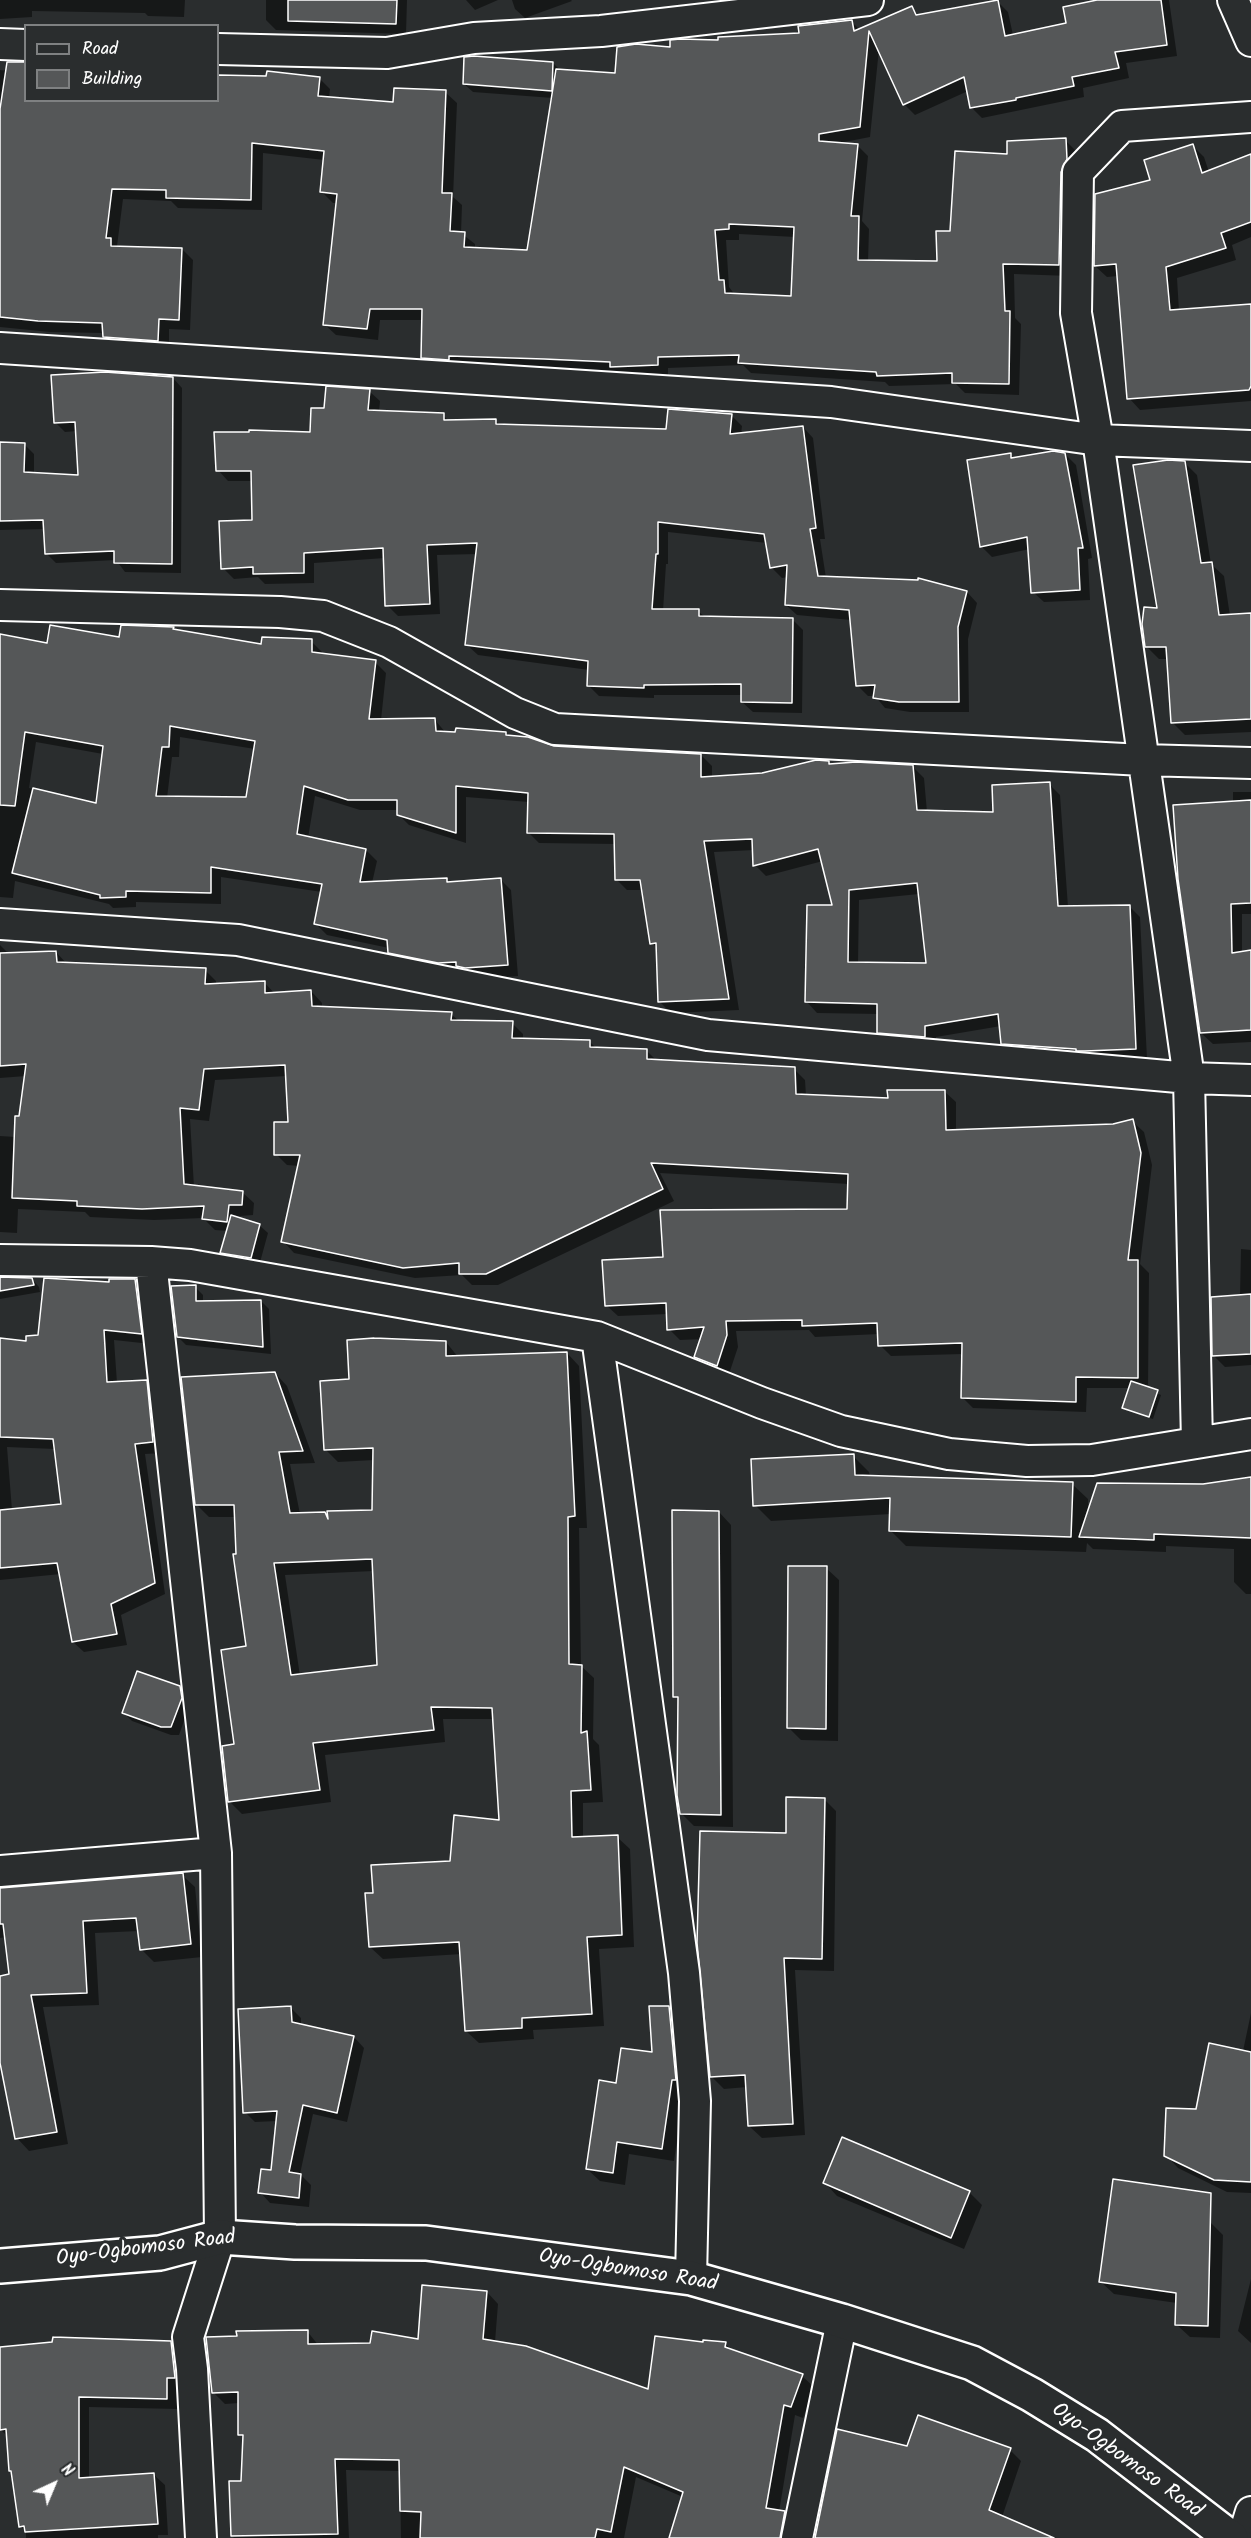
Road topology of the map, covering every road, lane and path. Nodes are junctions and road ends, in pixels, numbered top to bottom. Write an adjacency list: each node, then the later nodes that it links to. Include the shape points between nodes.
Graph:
1 (868, 0): 6 (street, via 601,31 474,38 387,53)
2 (1233, 0): 3 (street)
3 (1251, 41)
4 (0, 44): 5 (street)
5 (24, 45)
6 (219, 49)
7 (1251, 117): 9 (street, via 1122,126 1078,172 1076,313)
8 (0, 348): 9 (street, via 831,402)
9 (1098, 440): 10 (street); 12 (street)
10 (1251, 446)
11 (0, 605): 12 (street, via 323,616 389,642 515,713 555,729)
12 (1143, 760): 13 (street); 15 (street)
13 (1251, 763)
14 (0, 924): 15 (street, via 238,940 708,1035)
15 (1189, 1078): 16 (street); 21 (street)
16 (1251, 1080)
17 (0, 1260): 18 (street)
18 (151, 1262): 19 (street, via 190,1265); 22 (street)
19 (597, 1337): 21 (street, via 841,1431 949,1454 1028,1461 1092,1460); 26 (street, via 684,1973 695,2101)
20 (1251, 1434): 21 (street)
21 (1197, 1443)
22 (216, 1853): 23 (street); 24 (street)
23 (0, 1870)
24 (220, 2237): 25 (highway, Oyo-Ogbomoso Road, via 160,2253); 26 (highway, Oyo-Ogbomoso Road, via 426,2243); 29 (street, via 188,2337)
25 (0, 2266)
26 (691, 2278): 27 (highway, Oyo-Ogbomoso Road)
27 (842, 2321): 30 (street); 31 (highway, Oyo-Ogbomoso Road, via 972,2363 1032,2395 1097,2435)
28 (1251, 2512): 32 (street)
29 (201, 2538)
30 (797, 2538)
31 (1231, 2538)
32 (1243, 2538)

